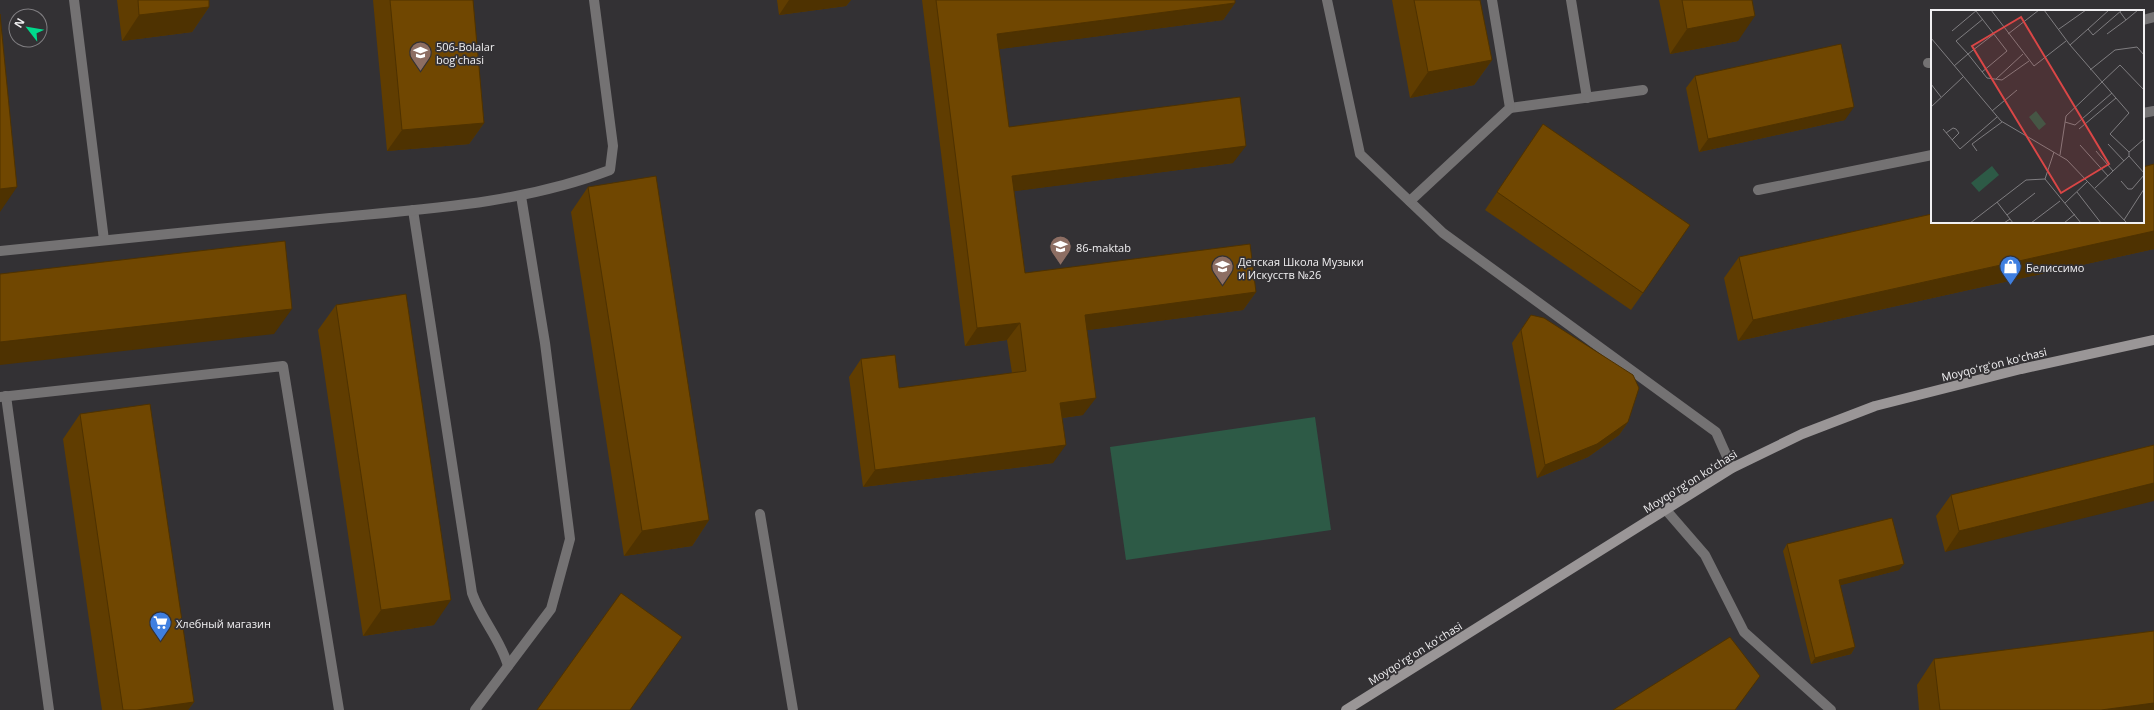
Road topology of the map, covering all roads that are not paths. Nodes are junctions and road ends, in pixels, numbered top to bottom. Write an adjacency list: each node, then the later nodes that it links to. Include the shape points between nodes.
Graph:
1 (74, 0): 18 (lane)
2 (594, 0): 15 (lane, via 613,146 610,170 581,181)
3 (1327, 0): 16 (lane, via 1360,154)
4 (1492, 0): 10 (lane)
5 (1571, 0): 9 (lane)
6 (2154, 17): 7 (lane)
7 (2144, 20)
8 (1643, 90): 9 (lane)
9 (1587, 98): 10 (lane)
10 (1510, 108): 16 (lane)
11 (2154, 111): 12 (lane)
12 (2144, 113)
13 (1931, 155): 14 (lane)
14 (1758, 190)
15 (521, 196): 17 (lane); 25 (lane, via 545,342 570,539 551,609)
16 (1410, 201): 22 (lane, via 1443,233 1716,432)
17 (412, 210): 18 (lane); 25 (lane, via 472,593 477,608)
18 (104, 240): 19 (lane)
19 (0, 251)
20 (2154, 340): 22 (main road, Moyqoʻrgʻon koʻchasi, via 2021,369 1875,406 1802,434)
21 (3, 397): 26 (lane); 27 (lane, via 283,366)
22 (1732, 468): 23 (main road, Moyqoʻrgʻon koʻchasi)
23 (1666, 510): 30 (main road, Moyqoʻrgʻon koʻchasi); 31 (lane, via 1705,555 1744,632)
24 (760, 514): 29 (lane)
25 (508, 666): 28 (lane)
26 (49, 710)
27 (340, 710)
28 (475, 710)
29 (793, 710)
30 (1346, 710)
31 (1831, 710)

